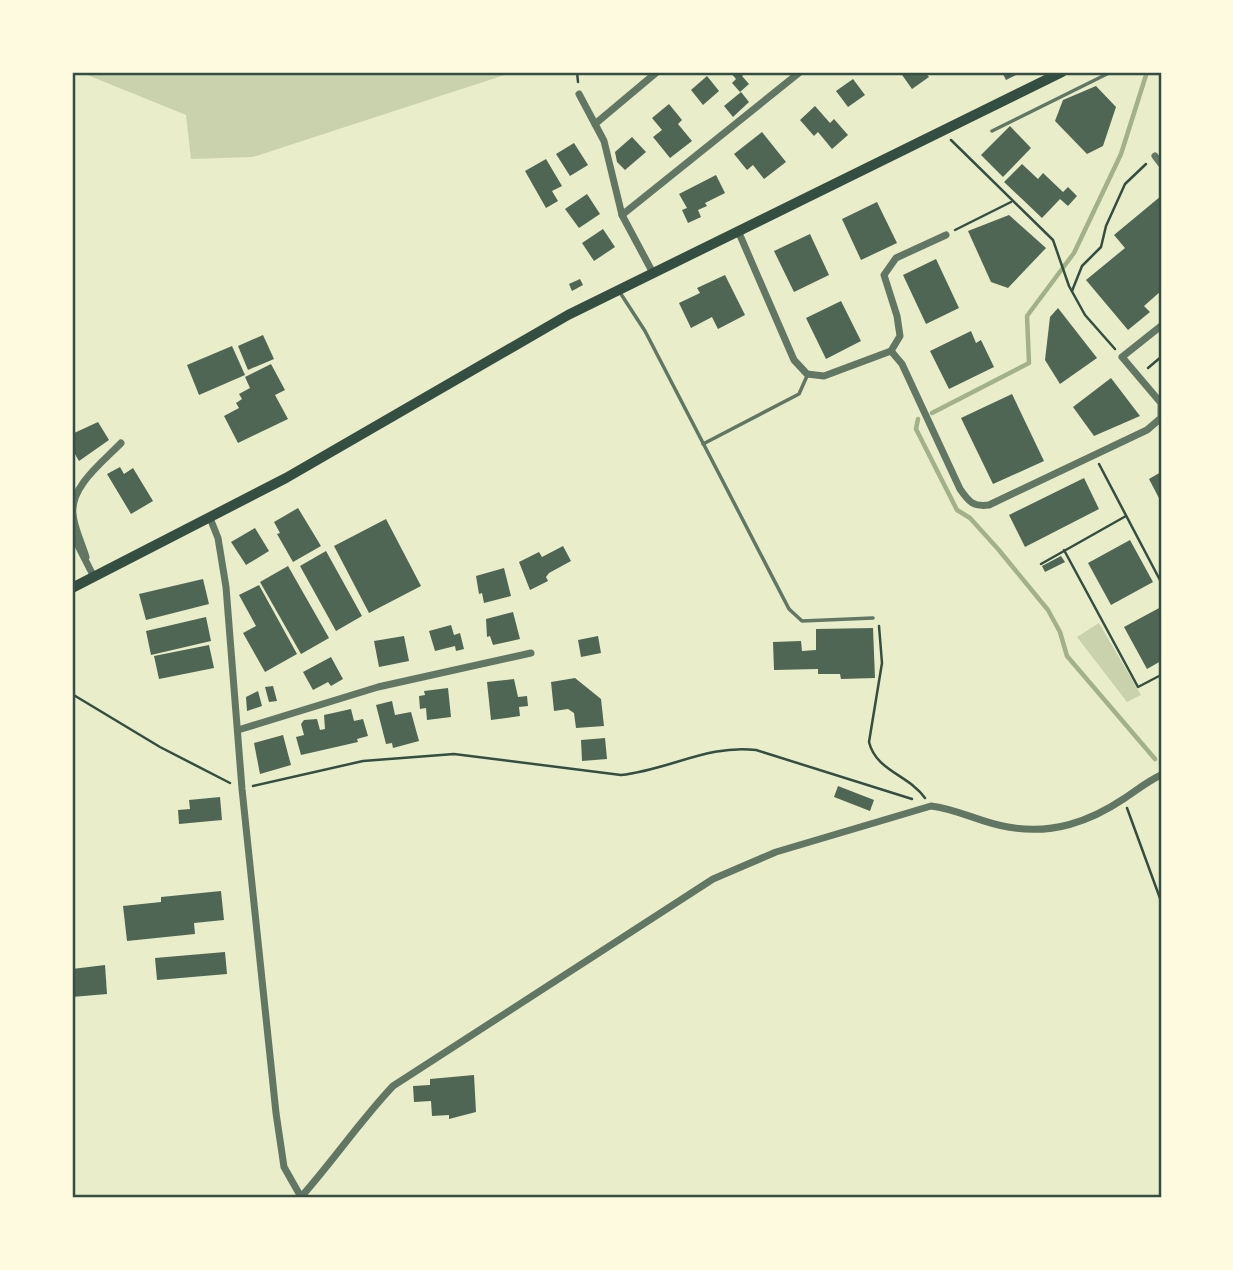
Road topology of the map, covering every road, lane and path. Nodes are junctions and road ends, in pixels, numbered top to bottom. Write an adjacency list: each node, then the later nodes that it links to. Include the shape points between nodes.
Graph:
1 (657, 72): 6 (street)
2 (800, 72): 12 (street)
3 (1062, 72): 8 (main road)
4 (1111, 72): 7 (lane)
5 (579, 94): 6 (street)
6 (595, 124): 12 (street, via 604,141)
7 (992, 131)
8 (944, 133): 11 (path); 13 (main road)
9 (1155, 156): 10 (street); 17 (path, via 1125,184 1101,247 1082,266)
10 (1161, 164)
11 (1013, 201): 14 (path); 17 (path, via 1053,240)
12 (622, 215): 15 (street)
13 (739, 233): 15 (main road); 22 (street, via 794,360)
14 (946, 235): 19 (street, via 896,258 884,275 900,336)
15 (653, 273): 16 (main road)
16 (618, 289): 25 (lane); 28 (main road)
17 (1072, 291): 20 (path, via 1085,315)
18 (1161, 326): 20 (street)
19 (891, 351): 22 (street, via 824,376); 26 (street, via 969,502 978,506 1007,498)
20 (1122, 357): 23 (street)
21 (1161, 357): 23 (path)
22 (807, 374): 25 (lane, via 799,394)
23 (1140, 375): 26 (street, via 1161,403 1161,418 1147,430)
24 (121, 443): 31 (street, via 75,498 72,513)
25 (703, 444): 36 (lane, via 789,609 802,621)
26 (1094, 455): 27 (path)
27 (1125, 516): 30 (path); 34 (path)
28 (210, 518): 33 (main road); 40 (street, via 226,587)
29 (72, 534): 31 (street)
30 (1064, 550): 32 (path); 38 (path, via 1138,687)
31 (86, 557): 33 (street)
32 (1041, 564)
33 (94, 577): 35 (main road)
34 (1161, 582)
35 (72, 588)
36 (873, 618): 44 (path, via 881,629 882,663 871,753 877,762 918,787)
37 (531, 653): 40 (street, via 378,687)
38 (1161, 675)
39 (72, 694): 42 (path)
40 (238, 730): 42 (street)
41 (1161, 775): 43 (street)
42 (242, 789): 44 (path, via 363,761 423,755 490,757 621,775 644,773 733,747 861,781); 46 (street, via 276,1113 284,1167)
43 (1123, 799): 44 (street, via 1079,823 1048,830 1007,827 955,809); 45 (path)
44 (931, 806): 46 (street, via 776,852 713,879 393,1086)
45 (1161, 901)
46 (301, 1197)

